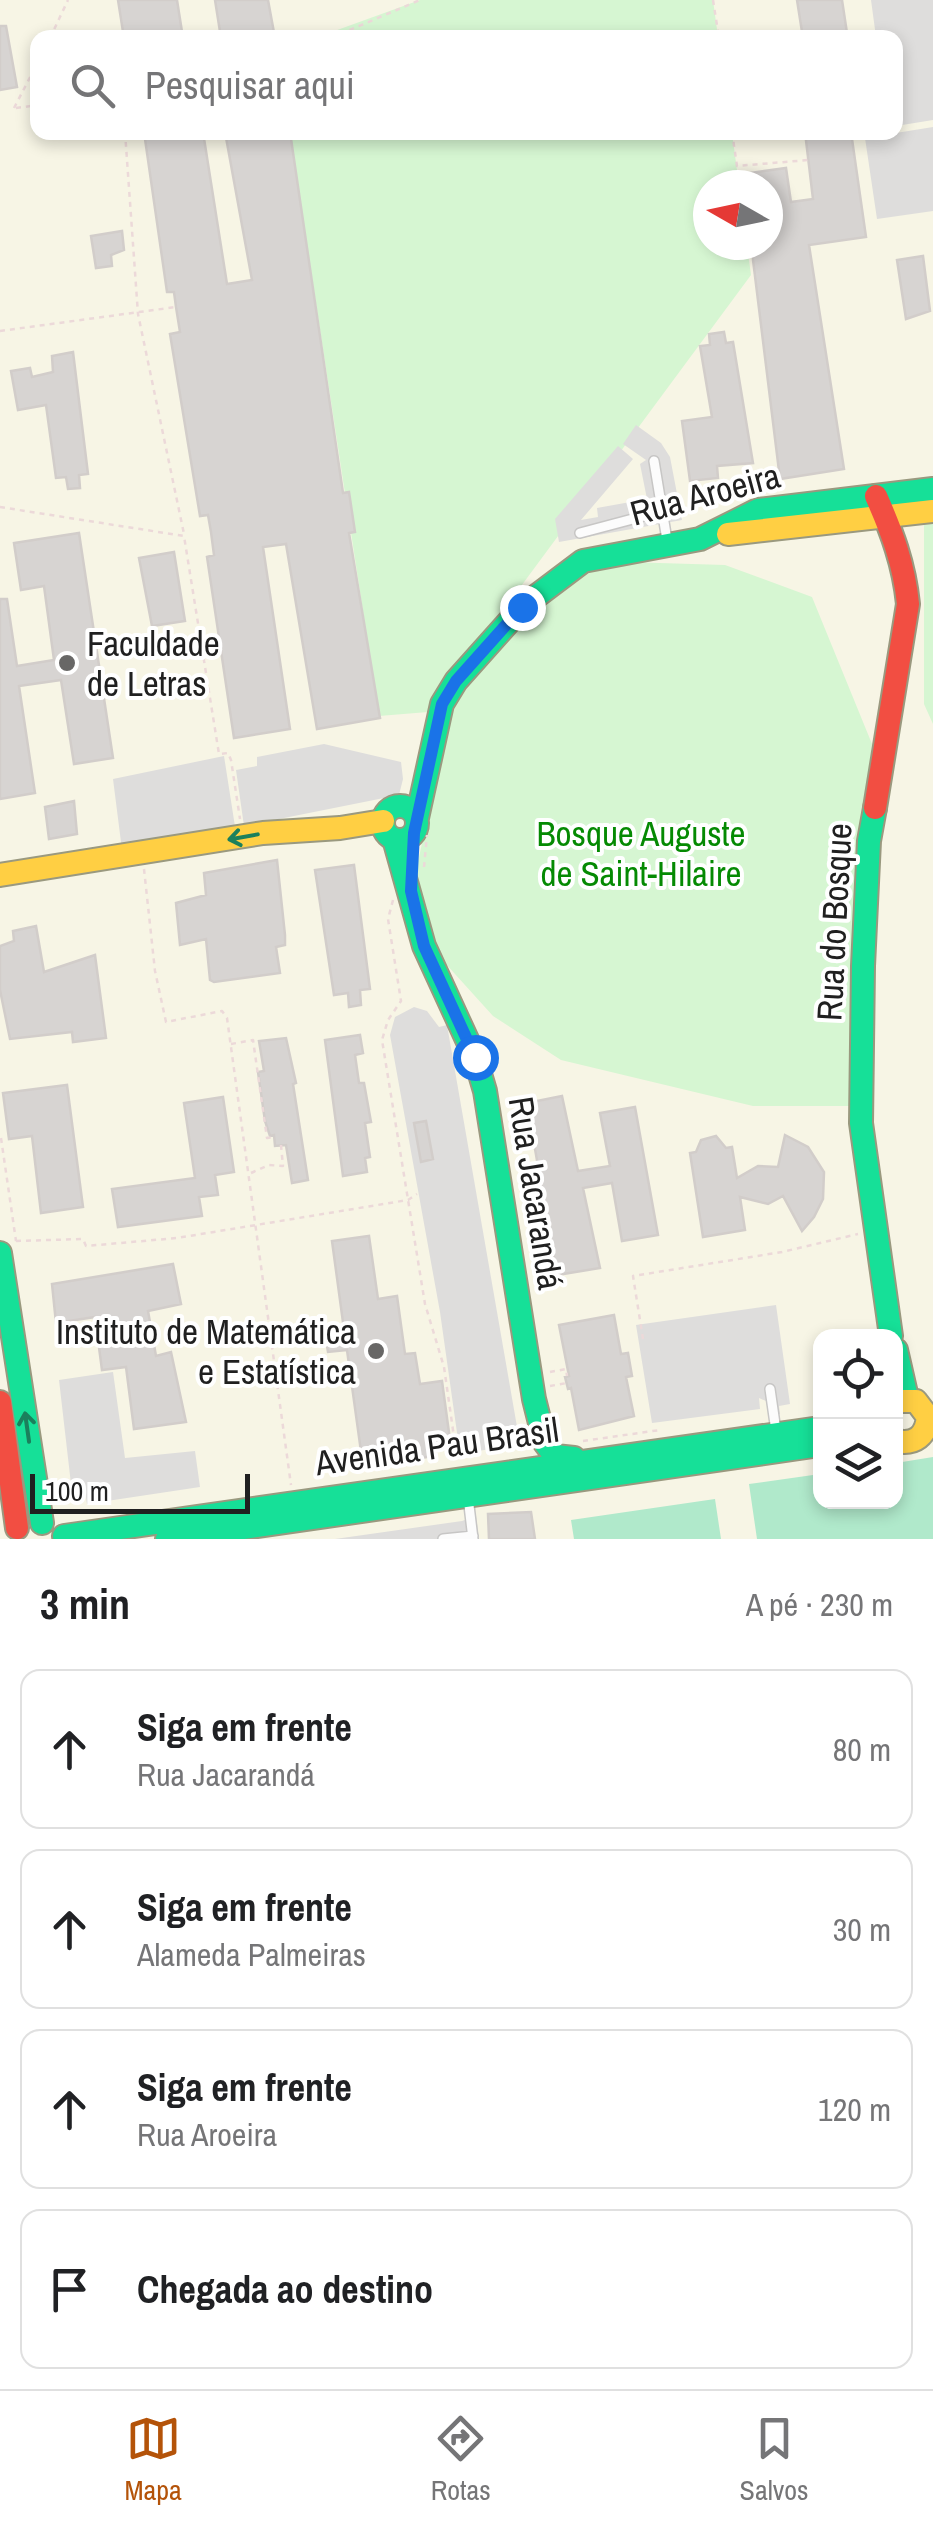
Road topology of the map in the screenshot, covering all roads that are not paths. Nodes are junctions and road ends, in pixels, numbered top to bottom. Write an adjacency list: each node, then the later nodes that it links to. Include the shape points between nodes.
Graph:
1 (654, 462): 4 (lane)
2 (933, 490): 3 (street)
3 (880, 507): 5 (street); 7 (street, Rua Aroeira); 11 (street, Rua do Bosque, via 906,571 908,604 867,860 861,1123)
4 (662, 511): 6 (lane); 7 (lane)
5 (933, 511)
6 (580, 533)
7 (668, 543): 8 (street, Rua Aroeira, via 583,561 522,607 442,704 428,772)
8 (407, 824): 9 (street, one-way to 9, via 242,838); 14 (street, Rua Jacarandá, via 410,886 424,946 485,1092)
9 (0, 876)
10 (0, 1253): 24 (street, one-way to 10)
11 (891, 1329)
12 (903, 1368): 16 (street)
13 (770, 1389): 18 (lane)
14 (542, 1393): 21 (street, via 550,1453); 22 (street, via 537,1454)
15 (0, 1402): 25 (street)
16 (920, 1413): 19 (street, via 911,1443)
17 (813, 1429): 18 (street, Avenida Pau Brasil)
18 (776, 1434): 21 (street, Avenida Pau Brasil)
19 (903, 1441)
20 (813, 1446): 23 (street, Avenida Pau Brasil)
21 (598, 1459): 22 (street, Avenida Pau Brasil)
22 (520, 1470): 27 (street, Avenida Pau Brasil)
23 (468, 1495): 26 (lane); 28 (street, Avenida Pau Brasil)
24 (42, 1523): 25 (street); 27 (street)
25 (12, 1534)
26 (473, 1537): 29 (lane)
27 (64, 1538)
28 (166, 1539)
29 (444, 1539)

